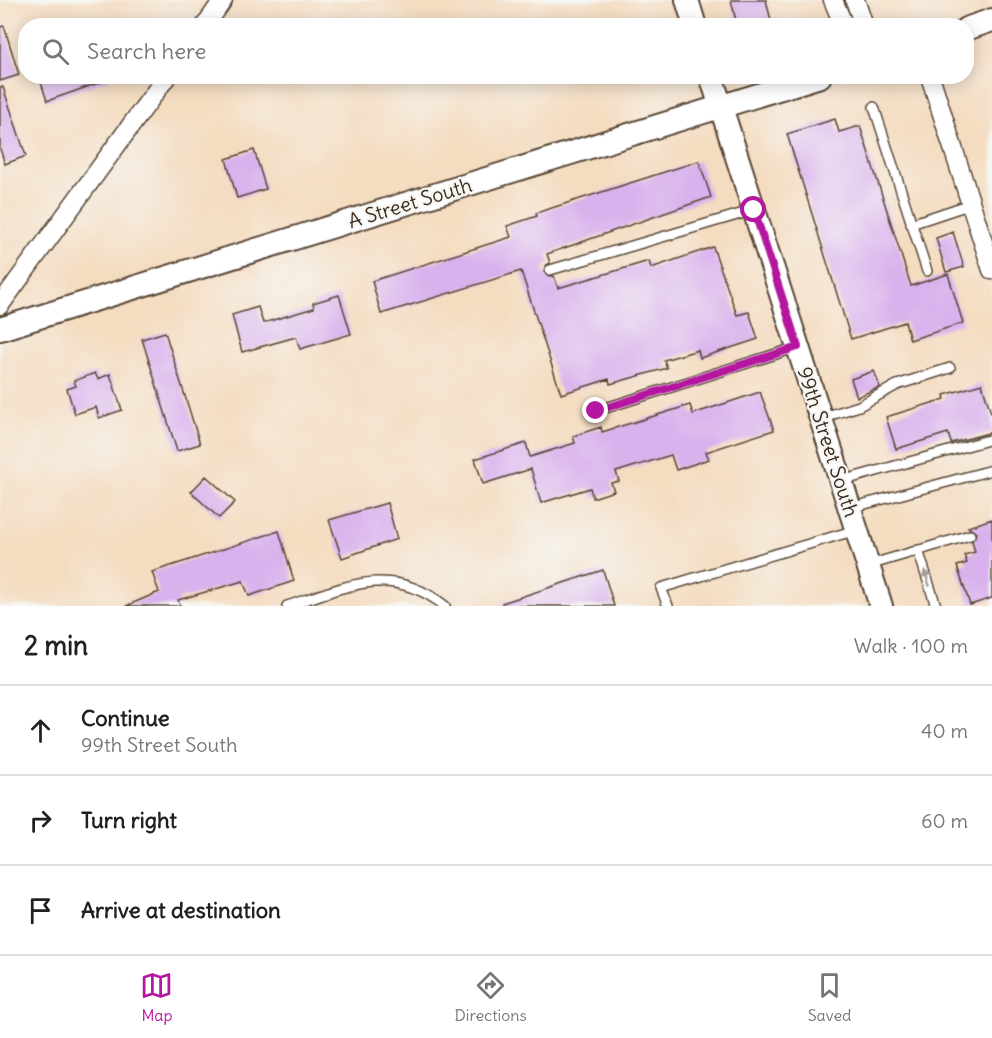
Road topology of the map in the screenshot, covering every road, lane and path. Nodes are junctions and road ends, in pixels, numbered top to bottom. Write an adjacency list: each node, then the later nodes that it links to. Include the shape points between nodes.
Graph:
1 (223, 0): 5 (street)
2 (687, 0): 6 (street)
3 (833, 0): 7 (street)
4 (855, 0): 8 (street)
5 (211, 18)
6 (693, 18)
7 (841, 18)
8 (861, 18)
9 (992, 20): 10 (street)
10 (974, 26)
11 (161, 84): 23 (street)
12 (714, 84): 15 (street, 99th Street South)
13 (794, 84): 15 (street, A Street South)
14 (933, 84): 17 (street)
15 (721, 107): 18 (street, 99th Street South); 24 (street, A Street South)
16 (874, 107): 19 (lane)
17 (971, 204): 19 (lane); 21 (street)
18 (754, 210): 20 (lane); 25 (street, 99th Street South)
19 (911, 224): 22 (lane)
20 (550, 270)
21 (992, 270)
22 (927, 271)
23 (0, 305)
24 (0, 329)
25 (798, 347): 27 (lane); 28 (street, 99th Street South)
26 (950, 368): 28 (lane)
27 (596, 411)
28 (820, 418): 31 (street, 99th Street South)
29 (992, 440): 31 (lane)
30 (992, 470): 32 (lane)
31 (841, 482): 32 (street, 99th Street South)
32 (849, 508): 33 (street, 99th Street South)
33 (856, 530): 36 (street, 99th Street South); 39 (lane, via 662,588)
34 (970, 535): 35 (lane)
35 (918, 550): 36 (lane); 41 (lane, one-way to 35)
36 (868, 565): 40 (street, 99th Street South)
37 (287, 606): 38 (lane, via 360,582 406,583)
38 (445, 606)
39 (668, 606)
40 (881, 606)
41 (936, 606)

